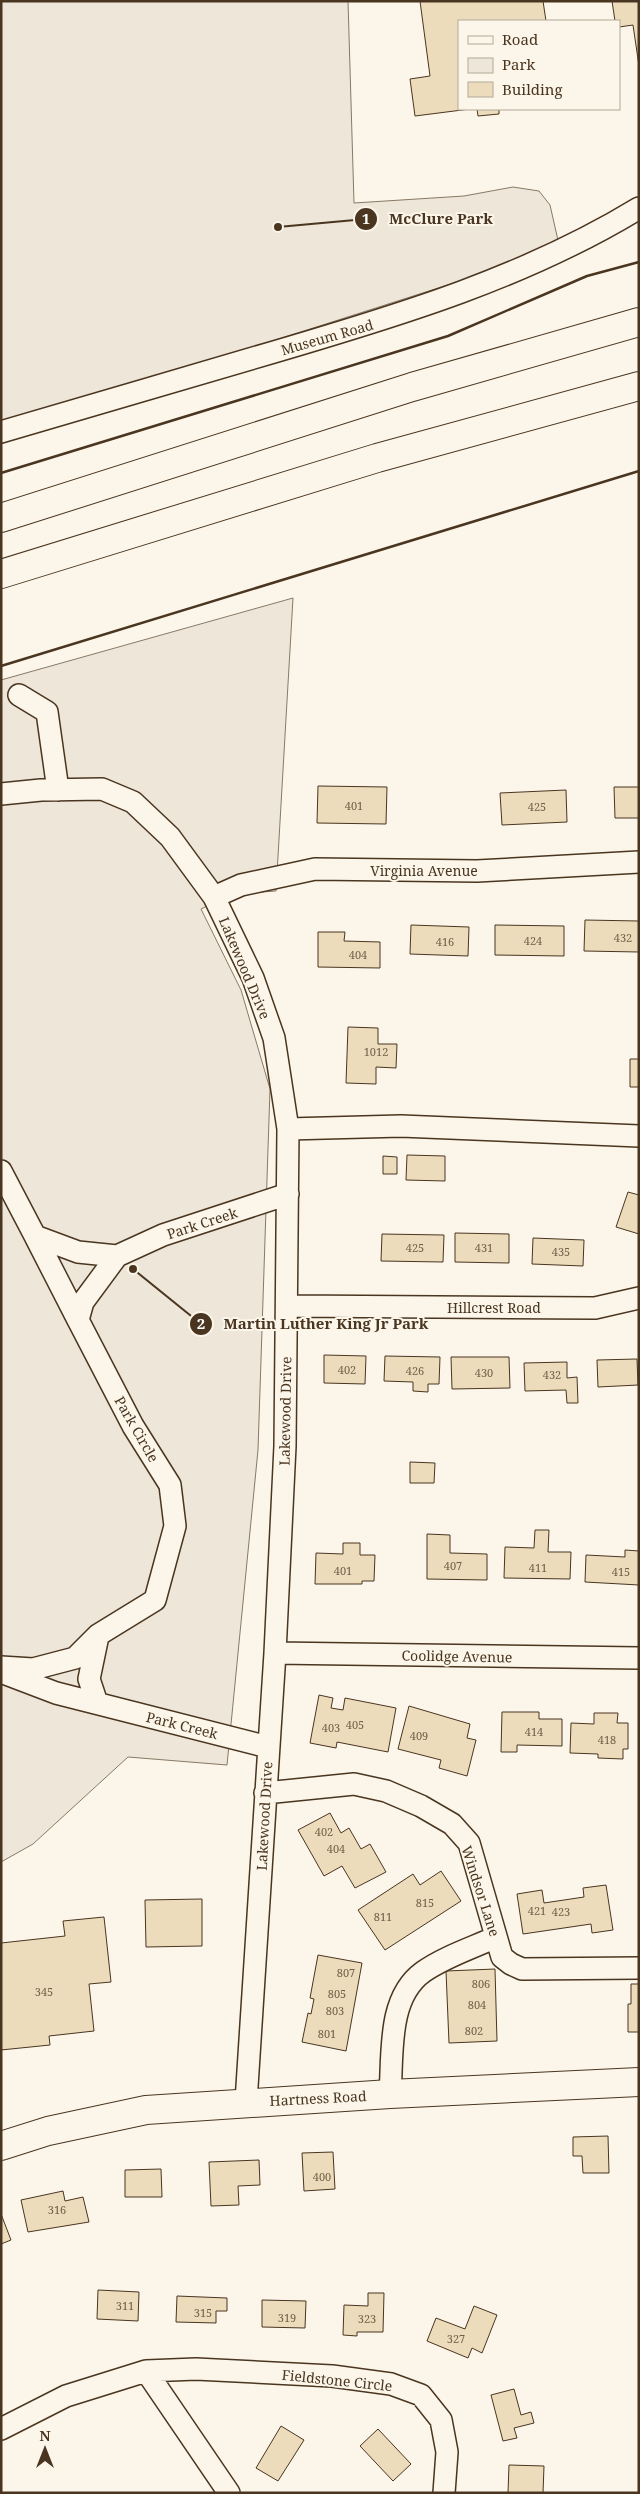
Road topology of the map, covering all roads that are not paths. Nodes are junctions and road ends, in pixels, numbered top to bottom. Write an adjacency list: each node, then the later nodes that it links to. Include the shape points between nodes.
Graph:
1 (639, 208): 4 (street, Museum Road, via 607,227 485,284 377,322)
2 (639, 322): 5 (main road, via 412,387)
3 (639, 386): 6 (main road, via 378,458)
4 (1, 432)
5 (1, 518)
6 (1, 574)
7 (19, 695): 8 (street, via 47,712)
8 (58, 790): 9 (street); 11 (street, Lakewood Drive, via 102,789 133,802 170,837)
9 (1, 794)
10 (639, 862): 11 (street, Virginia Avenue, via 477,871 315,869 241,885)
11 (214, 897): 12 (street, Lakewood Drive, via 253,978 274,1038)
12 (288, 1129): 13 (street, via 401,1126); 15 (street, Lakewood Drive)
13 (639, 1136)
14 (1, 1171): 16 (street)
15 (288, 1194): 17 (street, Park Creek, via 163,1235); 19 (street, Lakewood Drive)
16 (35, 1236): 17 (street, via 78,1252); 20 (street)
17 (117, 1256): 20 (street, via 83,1302)
18 (639, 1298): 19 (street, Hillcrest Road, via 595,1308)
19 (288, 1306): 22 (street, Lakewood Drive)
20 (78, 1320): 21 (street, Park Circle, via 133,1426 170,1485 175,1526 155,1600)
21 (98, 1636): 24 (street, Park Circle, via 75,1658 33,1669); 26 (street, via 89,1679)
22 (275, 1653): 23 (street, Coolidge Avenue); 27 (street, Lakewood Drive)
23 (639, 1658)
24 (1, 1667)
25 (1, 1672): 26 (street, Park Creek, via 56,1693)
26 (97, 1703): 27 (street, Park Creek)
27 (268, 1747): 28 (street, Lakewood Drive)
28 (265, 1793): 29 (street, Windsor Lane, via 354,1784 395,1795 452,1824 468,1843); 33 (street, Lakewood Drive)
29 (496, 1937): 30 (street, Windsor Lane, via 502,1958 522,1969); 32 (street, via 424,1971 405,1991 395,2028)
30 (639, 1968)
31 (639, 2082): 32 (main road, Hartness Road)
32 (390, 2094): 33 (main road, Hartness Road)
33 (246, 2102): 34 (main road, Hartness Road, via 146,2110 48,2130)
34 (1, 2146)
35 (146, 2371): 36 (street, Fieldstone Circle, via 66,2396); 37 (street); 38 (street, Fieldstone Circle, via 196,2369 332,2376 391,2384 421,2395 442,2420 447,2452)
36 (1, 2429)
37 (229, 2493)
38 (444, 2493)

